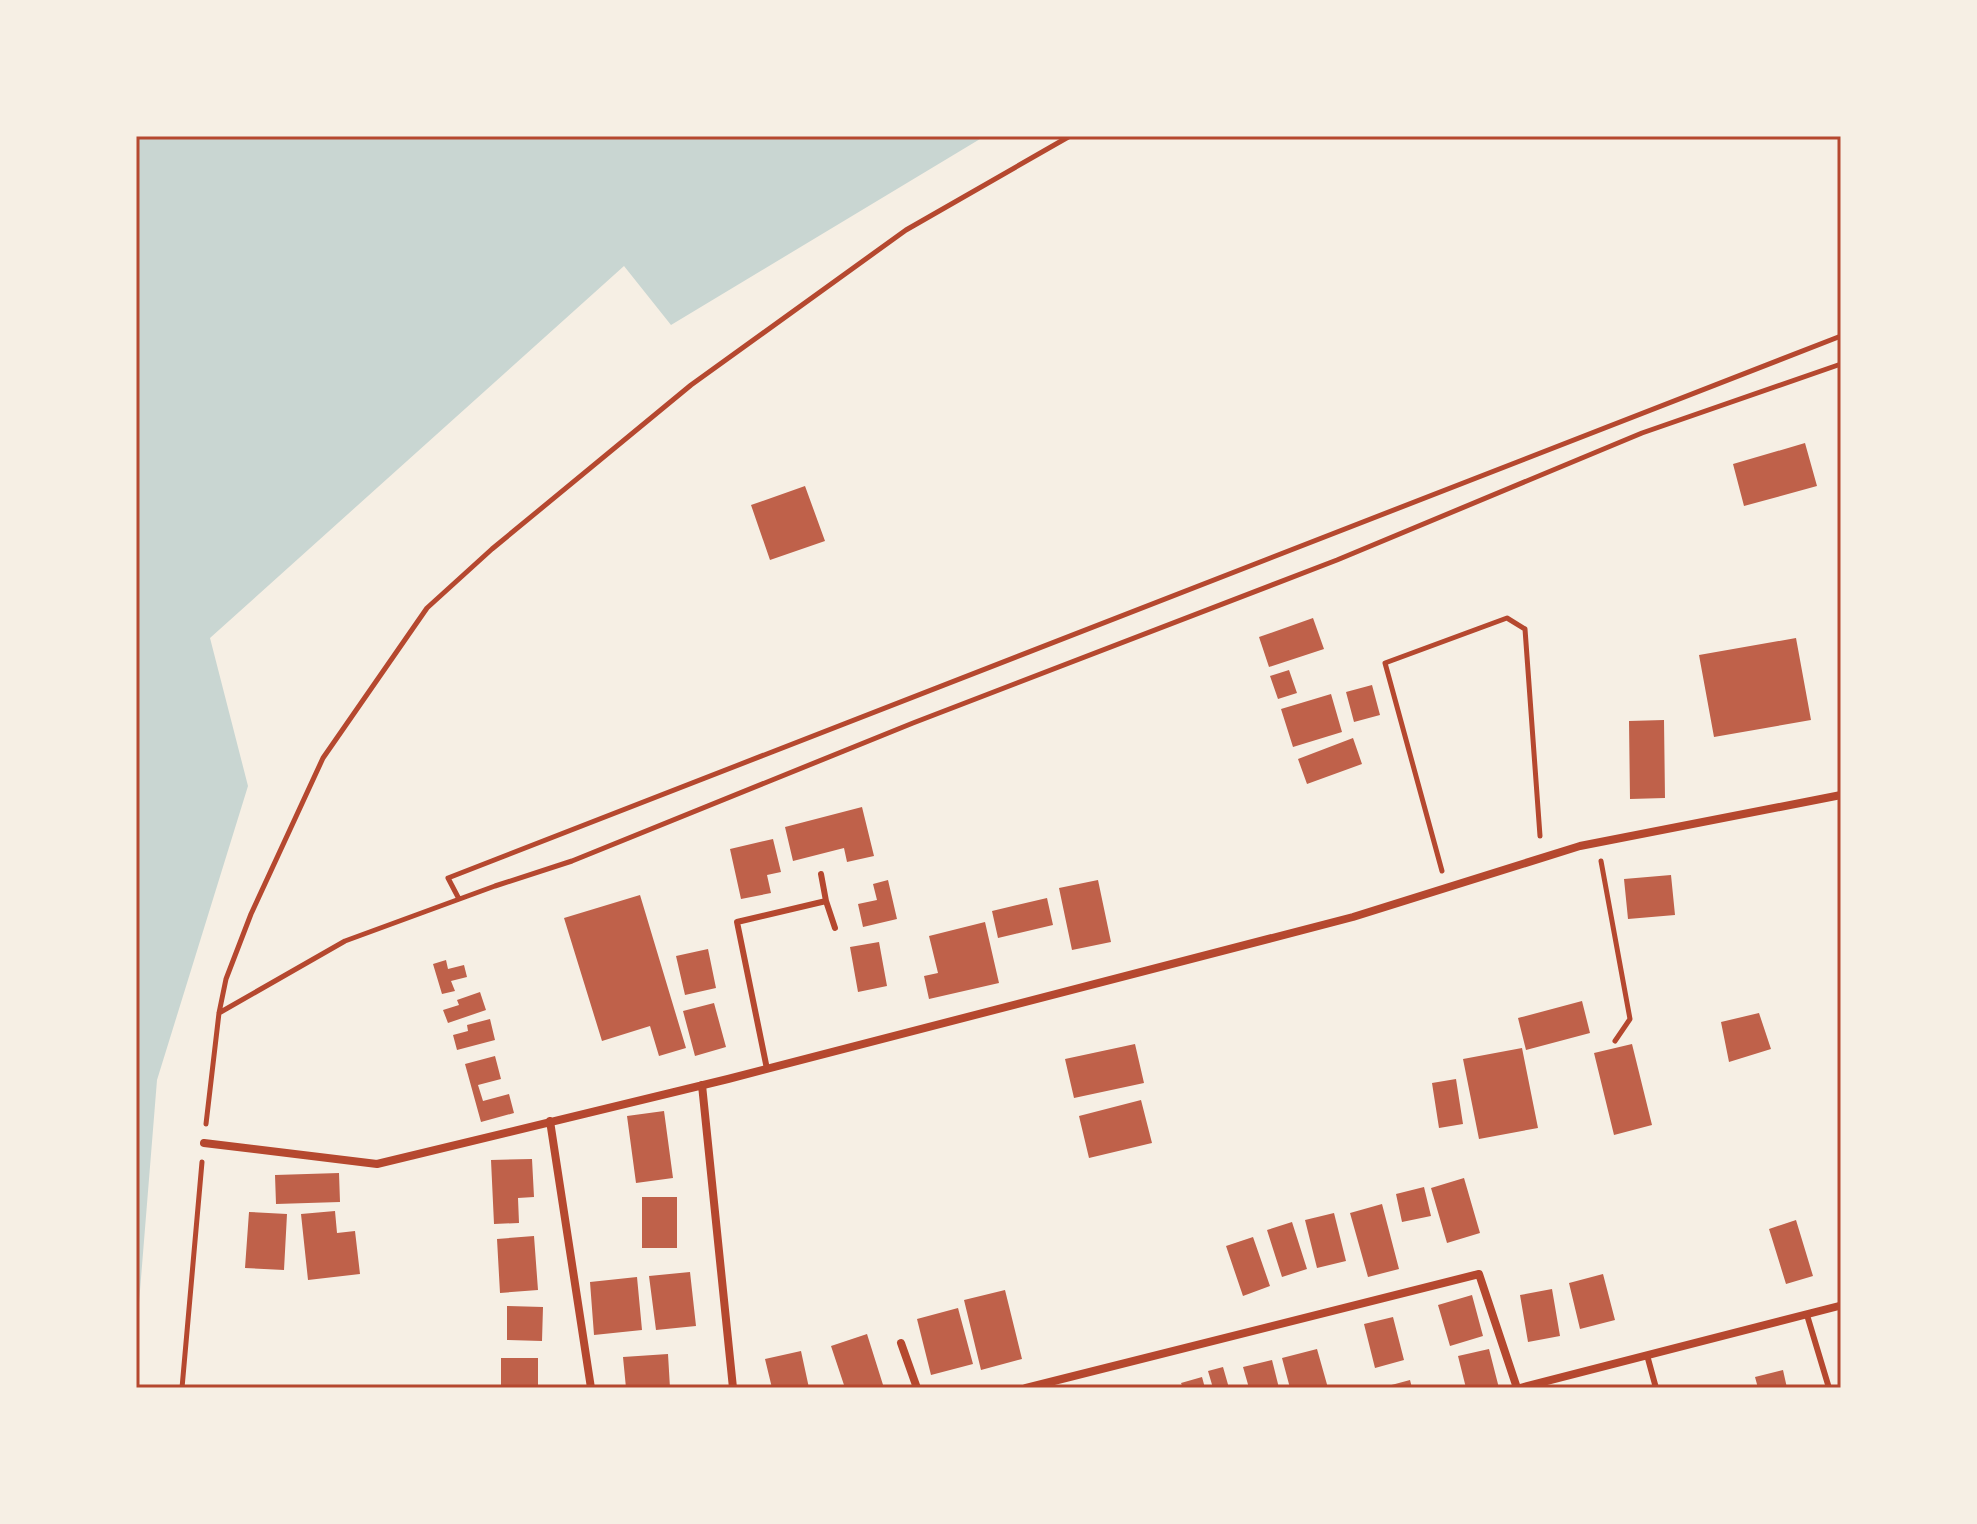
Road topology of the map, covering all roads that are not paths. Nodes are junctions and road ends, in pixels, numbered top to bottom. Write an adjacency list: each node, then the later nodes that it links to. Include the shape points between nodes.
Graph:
1 (1841, 795): 5 (street, via 1597,842 1353,917)
2 (821, 874): 3 (lane)
3 (826, 901): 4 (lane); 5 (lane, via 737,922)
4 (835, 928)
5 (767, 1069): 6 (street)
6 (702, 1085): 7 (street); 14 (street)
7 (550, 1121): 8 (street, via 377,1164); 13 (street)
8 (204, 1143)
9 (1839, 1306): 10 (street)
10 (1807, 1315): 12 (street); 19 (lane)
11 (901, 1343): 15 (street)
12 (1647, 1355): 17 (street); 18 (lane)
13 (591, 1388)
14 (733, 1388)
15 (917, 1388)
16 (1026, 1388): 17 (street, via 1479,1274)
17 (1519, 1388)
18 (1656, 1388)
19 (1829, 1388)

